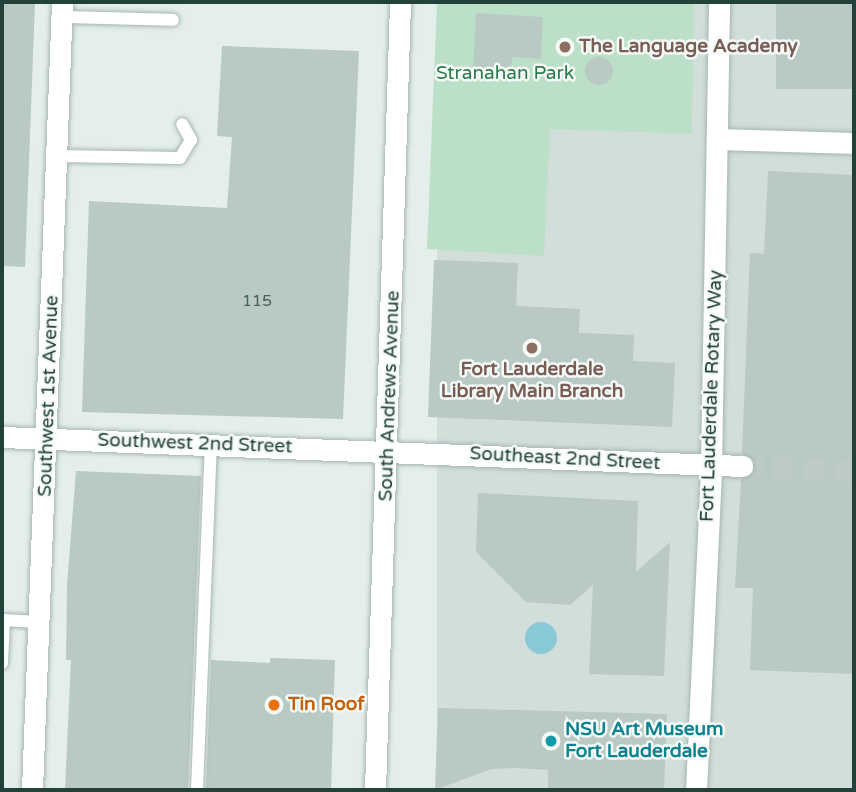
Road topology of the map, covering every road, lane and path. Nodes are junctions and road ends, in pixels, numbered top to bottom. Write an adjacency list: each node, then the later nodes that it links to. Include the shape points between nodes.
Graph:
1 (400, 2): 12 (street, South Andrews Avenue)
2 (719, 2): 6 (street, Fort Lauderdale Rotary Way, via 714,84)
3 (62, 9): 4 (lane); 8 (street, Southwest 1st Avenue)
4 (173, 20)
5 (182, 124): 8 (lane, via 191,140 180,158)
6 (719, 139): 7 (street); 13 (street, Fort Lauderdale Rotary Way)
7 (854, 143)
8 (58, 156): 10 (street, Southwest 1st Avenue)
9 (2, 437): 10 (street, Southwest 2nd Street)
10 (48, 439): 11 (street, Southwest 2nd Street); 16 (street, Southwest 1st Avenue)
11 (211, 445): 12 (street, Southwest 2nd Street); 19 (lane)
12 (389, 451): 13 (street, Southeast 2nd Street); 20 (street, South Andrews Avenue)
13 (711, 466): 14 (street, Southeast 2nd Street); 21 (street, Fort Lauderdale Rotary Way)
14 (741, 466)
15 (3, 620): 16 (lane); 17 (lane)
16 (40, 622): 18 (street, Southwest 1st Avenue)
17 (2, 663)
18 (32, 790)
19 (198, 790)
20 (375, 790)
21 (696, 790)

